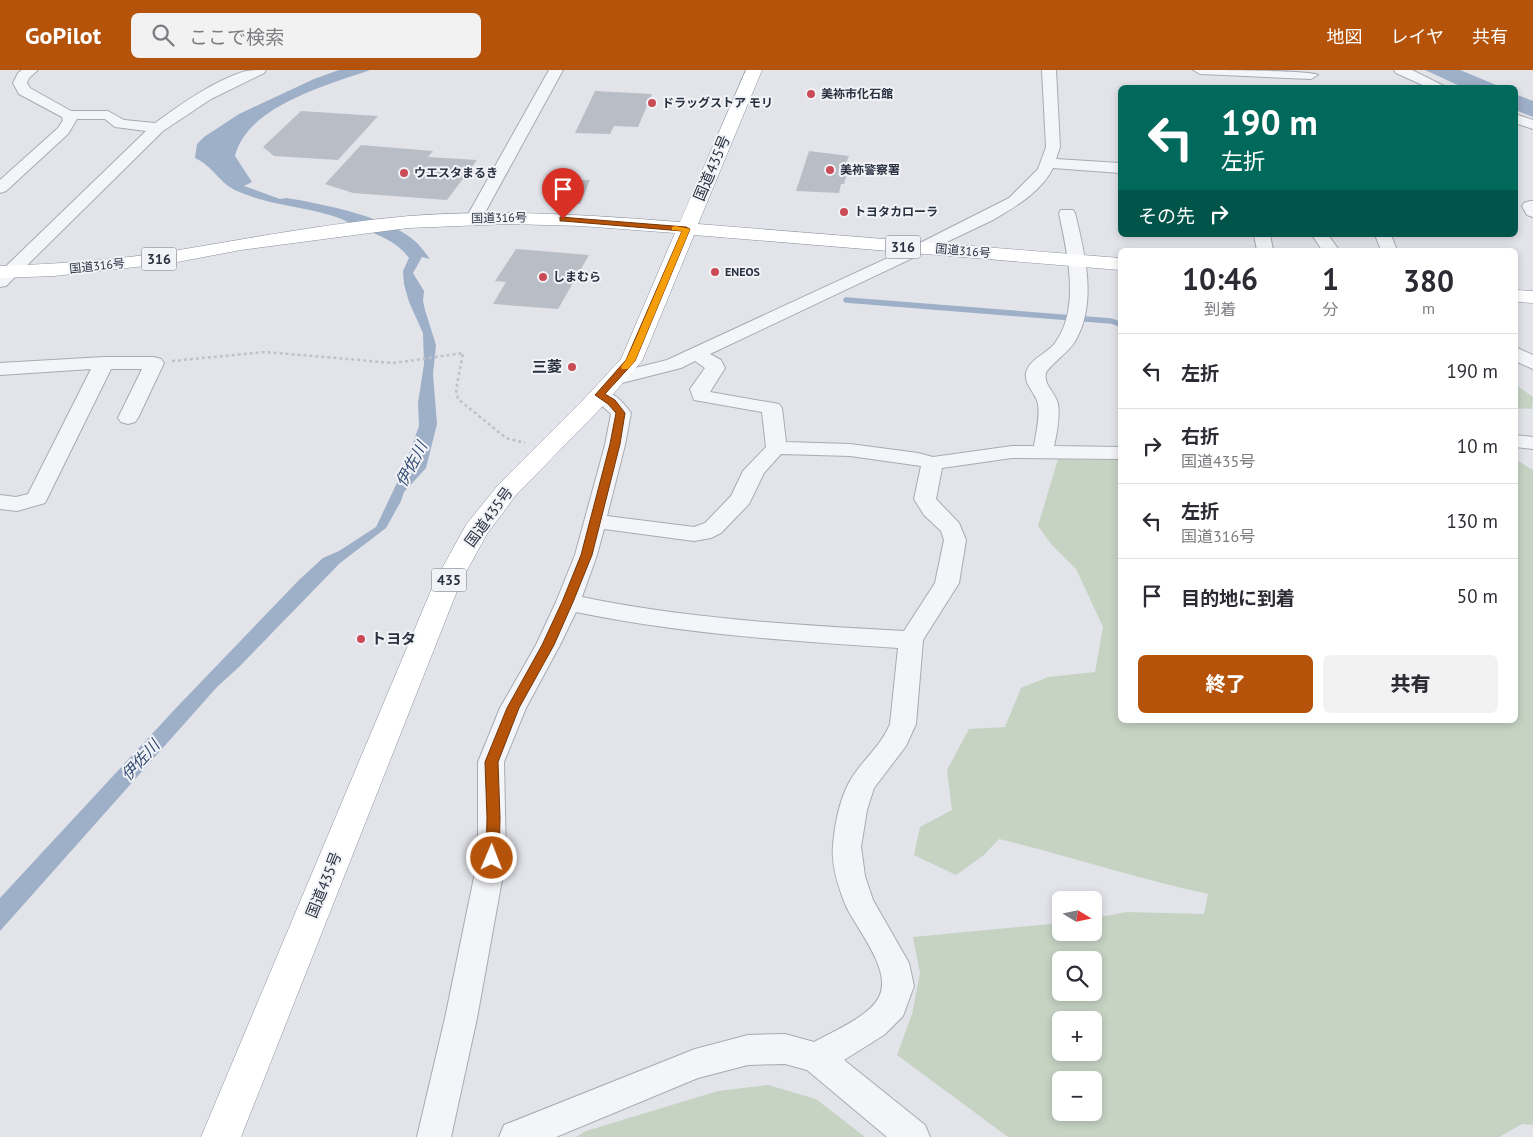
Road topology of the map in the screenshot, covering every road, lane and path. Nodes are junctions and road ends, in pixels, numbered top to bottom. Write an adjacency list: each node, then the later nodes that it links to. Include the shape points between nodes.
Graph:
1 (31, 70): 10 (street, via 20,83 24,90)
2 (259, 70): 13 (street, via 210,93)
3 (556, 70): 20 (street)
4 (754, 70): 21 (highway, 国道435号 / 435)
5 (1049, 70): 14 (street, via 1053,132)
6 (1200, 70): 8 (street)
7 (1401, 70): 9 (street)
8 (1312, 78)
9 (1435, 85)
10 (68, 115): 13 (street, via 108,115 120,124); 16 (street, via 70,120 64,131)
11 (1518, 119): 12 (street)
12 (1533, 125)
13 (158, 128): 27 (street)
14 (1048, 163): 15 (street); 23 (street, via 1038,179 1015,201)
15 (1118, 168)
16 (0, 188)
17 (1533, 206): 18 (street, via 1530,206)
18 (1533, 212)
19 (1067, 213): 25 (street)
20 (474, 218): 21 (highway, 国道316号 / 316, via 545,218); 27 (highway, 国道316号 / 316, via 316,233 172,257)
21 (686, 229): 23 (highway, 国道316号 / 316); 36 (highway, 国道435号 / 435, via 630,361)
22 (1322, 237): 24 (street)
23 (924, 248): 25 (highway, 国道316号 / 316); 30 (street)
24 (1330, 248)
25 (1078, 260): 26 (highway, 国道316号 / 316); 42 (street, via 1075,323 1060,350 1038,367 1035,374 1048,404)
26 (1118, 264)
27 (3, 275)
28 (1518, 296): 29 (highway)
29 (1533, 297)
30 (696, 354): 36 (street); 40 (street, via 714,364 715,368 700,390 701,396 772,408)
31 (1518, 355): 34 (street)
32 (104, 363): 33 (street); 35 (street); 45 (street, via 37,498 17,504)
33 (154, 363): 37 (street); 41 (path, via 265,352 394,363 463,353 456,390 458,399 506,438)
34 (1533, 363)
35 (2, 373)
36 (607, 387): 41 (highway, 国道435号 / 435); 46 (street, via 611,402 621,413)
37 (128, 418)
38 (1518, 442): 39 (street)
39 (1533, 443)
40 (776, 448): 44 (street, via 850,450 918,458); 46 (street, via 754,471 741,499 704,533)
41 (546, 449): 50 (highway, 国道435号 / 435, via 507,490 475,531 448,580)
42 (1043, 452): 43 (street); 44 (street, via 1012,452)
43 (1118, 453)
44 (932, 463): 48 (street, via 925,498 932,510 951,528 954,540 947,582)
45 (0, 502)
46 (595, 521): 47 (street)
47 (568, 602): 48 (street, via 642,617 745,630); 51 (street, via 513,708 491,762 492,858)
48 (911, 640): 49 (street, via 903,724 897,739 862,784 853,810 847,847 850,876 860,904 894,963 898,986 892,1006 873,1025)
49 (816, 1058): 52 (street, via 785,1048 748,1050 695,1064); 53 (street)
50 (222, 1137)
51 (434, 1137)
52 (516, 1137)
53 (913, 1137)

